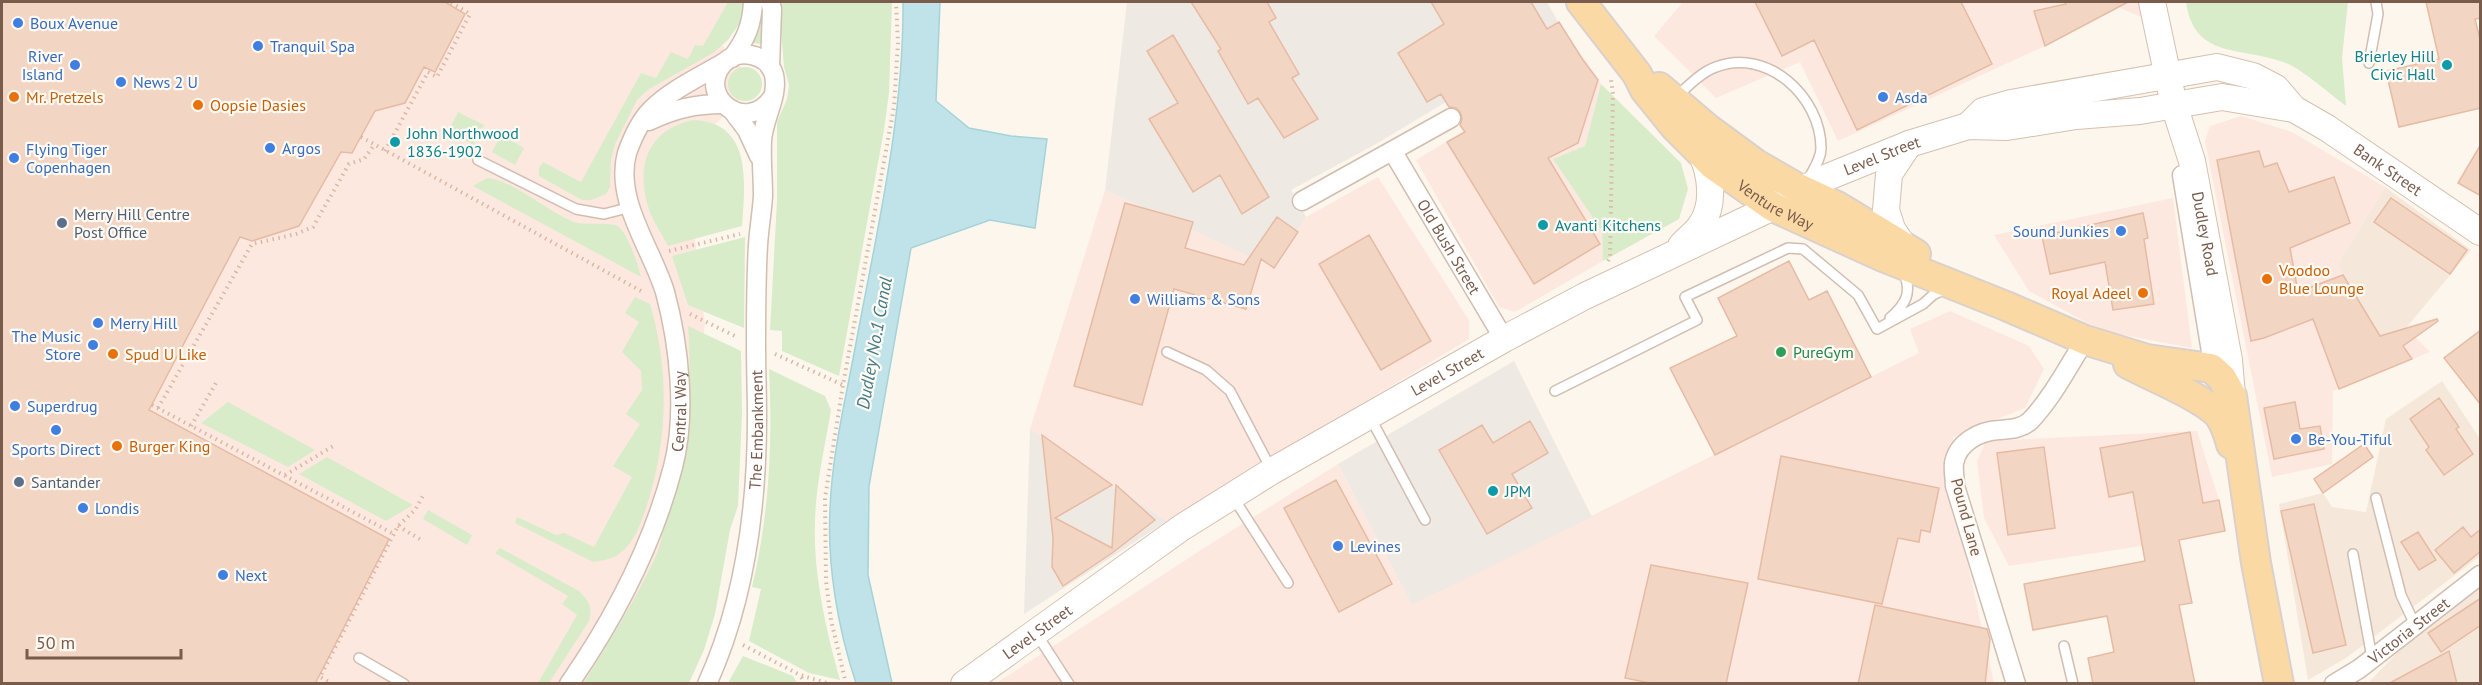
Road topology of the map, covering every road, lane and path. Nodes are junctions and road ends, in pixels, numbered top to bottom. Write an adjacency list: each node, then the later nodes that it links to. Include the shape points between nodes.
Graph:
1 (450, 2): 24 (path, via 470,14 437,77 428,72)
2 (753, 2): 8 (street, The Embankment, via 753,20 746,39)
3 (770, 2): 10 (street, The Embankment)
4 (896, 2): 50 (path, via 894,107)
5 (1581, 2): 11 (main road, Venture Way)
6 (2152, 2): 12 (street, Dudley Road)
7 (2376, 2): 9 (lane, via 2378,14)
8 (729, 60): 10 (street, via 748,54); 16 (street, The Embankment, via 717,75 716,88); 19 (street, Central Way, via 650,110)
9 (2369, 63)
10 (770, 67): 13 (street, The Embankment, via 775,88)
11 (1623, 73): 14 (main road, Venture Way); 38 (path, via 1613,94 1610,258)
12 (2168, 74): 15 (street, Dudley Road); 17 (street, Bank Street, via 2217,67 2253,76 2276,88); 20 (street, Level Street, via 2011,103 1983,111)
13 (772, 98): 16 (street, via 754,112 744,114); 28 (street, The Embankment, via 762,141)
14 (1668, 105): 26 (main road, Venture Way); 29 (main road, Venture Way); 29 (lane, via 1714,67 1736,63 1762,65 1785,76 1814,116 1821,147 1819,159)
15 (2174, 105): 17 (street, Bank Street, via 2222,97); 20 (street, Level Street, via 2007,127); 48 (street); 52 (street, Dudley Road, via 2192,161 2229,360)
16 (728, 107): 19 (street, via 691,105); 28 (street, The Embankment, via 756,147)
17 (2294, 109): 34 (street, Bank Street)
18 (1451, 118): 25 (street)
19 (642, 124): 31 (street, Central Way, via 627,156 625,174)
20 (1968, 126): 22 (street, Level Street)
21 (361, 137): 23 (path)
22 (1909, 144): 29 (street, Level Street); 36 (street, via 1889,174 1886,210)
23 (374, 145): 24 (path); 54 (path, via 364,159 349,164 313,227 252,244)
24 (385, 151): 40 (path)
25 (1393, 152): 30 (street); 43 (street, Old Bush Street)
26 (1702, 154): 32 (main road, Venture Way); 37 (street, via 1708,168 1710,202 1702,224)
27 (478, 160): 31 (lane, via 576,209 604,214)
28 (763, 170): 33 (street, The Embankment)
29 (1802, 190): 32 (street, Level Street); 36 (main road, Venture Way, via 1837,207)
30 (1302, 201)
31 (631, 207): 81 (street, Central Way, via 664,289 674,334 680,400 674,466 649,539 595,647)
32 (1773, 207): 36 (main road, Venture Way); 37 (street, Level Street)
33 (760, 230): 35 (path); 82 (street, The Embankment, via 755,469 745,563 733,617)
34 (2481, 232)
35 (669, 251)
36 (1900, 255): 39 (main road, Venture Way); 42 (lane, via 1908,286 1907,299)
37 (1670, 256): 43 (street, Level Street)
38 (1603, 269)
39 (1953, 286): 42 (lane); 44 (main road, Venture Way)
40 (643, 292)
41 (686, 312): 45 (path)
42 (1877, 329): 51 (lane, via 1858,295 1803,249 1788,248 1685,297 1697,320)
43 (1504, 339): 55 (street, Level Street)
44 (2085, 340): 48 (main road, Venture Way, via 2146,359); 56 (main road, via 2203,402); 88 (street, Pound Lane, via 2028,423 1975,435 1954,463 1955,486)
45 (745, 341)
46 (1167, 352): 59 (lane, via 1206,370 1230,391)
47 (773, 353): 50 (path)
48 (2215, 371): 52 (main road); 56 (street)
49 (216, 383): 57 (path)
50 (843, 385): 85 (path, via 825,498 824,547 831,620)
51 (1555, 391)
52 (2232, 396): 60 (main road)
53 (152, 405): 54 (path)
54 (158, 408): 57 (path)
55 (1370, 417): 59 (street, Level Street); 65 (lane)
56 (2225, 425): 60 (main road)
57 (191, 426): 61 (path)
58 (335, 445): 61 (path)
59 (1272, 471): 63 (street, Level Street)
60 (2242, 474): 90 (main road)
61 (285, 476): 67 (path)
62 (424, 494): 66 (path, via 415,510)
63 (1233, 496): 71 (lane); 73 (street, Level Street, via 1126,566)
64 (2376, 498): 72 (lane, via 2400,595)
65 (1425, 520)
66 (398, 526): 67 (path); 68 (path)
67 (394, 534): 79 (path, via 320,677)
68 (423, 541)
69 (2353, 554): 77 (lane)
70 (2481, 575): 72 (street, Victoria Street)
71 (1288, 583)
72 (2415, 626): 77 (street, Victoria Street)
73 (1036, 633): 86 (street, Level Street); 87 (lane)
74 (742, 646): 78 (path)
75 (2064, 646): 89 (lane)
76 (359, 658): 80 (lane)
77 (2372, 658): 91 (street, Victoria Street)
78 (800, 675): 83 (path); 84 (path)
79 (333, 684)
80 (404, 684)
81 (569, 684)
82 (707, 684)
83 (805, 684)
84 (830, 684)
85 (846, 684)
86 (964, 684)
87 (1069, 684)
88 (2016, 684)
89 (2073, 684)
90 (2279, 684)
91 (2334, 684)

